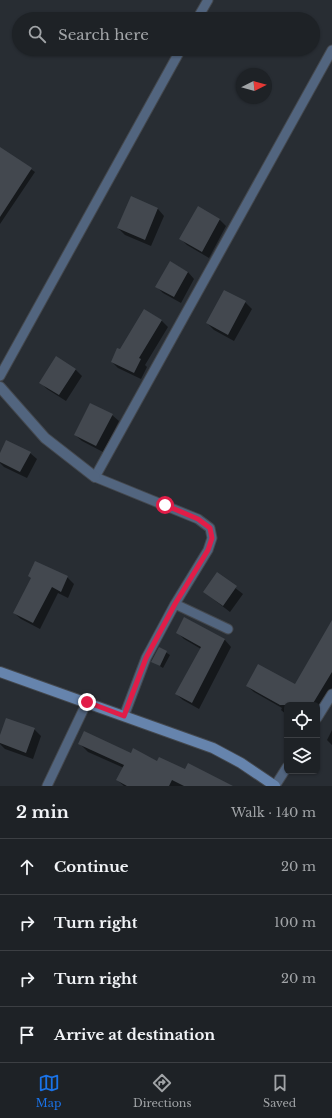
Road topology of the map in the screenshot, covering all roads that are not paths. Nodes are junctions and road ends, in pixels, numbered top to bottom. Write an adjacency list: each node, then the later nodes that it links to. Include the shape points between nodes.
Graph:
1 (208, 0): 2 (lane)
2 (201, 12)
3 (332, 50): 7 (lane)
4 (177, 56): 5 (lane)
5 (0, 376)
6 (0, 387): 7 (street, via 45,438)
7 (95, 477): 8 (lane, via 187,513 210,528 212,538 208,550)
8 (175, 604): 9 (lane); 14 (lane, via 146,658)
9 (228, 629)
10 (0, 672): 12 (street)
11 (332, 694): 13 (lane)
12 (87, 702): 14 (street); 16 (lane)
13 (320, 713)
14 (124, 716): 17 (street, via 213,748)
15 (284, 772): 17 (lane)
16 (46, 786)
17 (275, 786)

